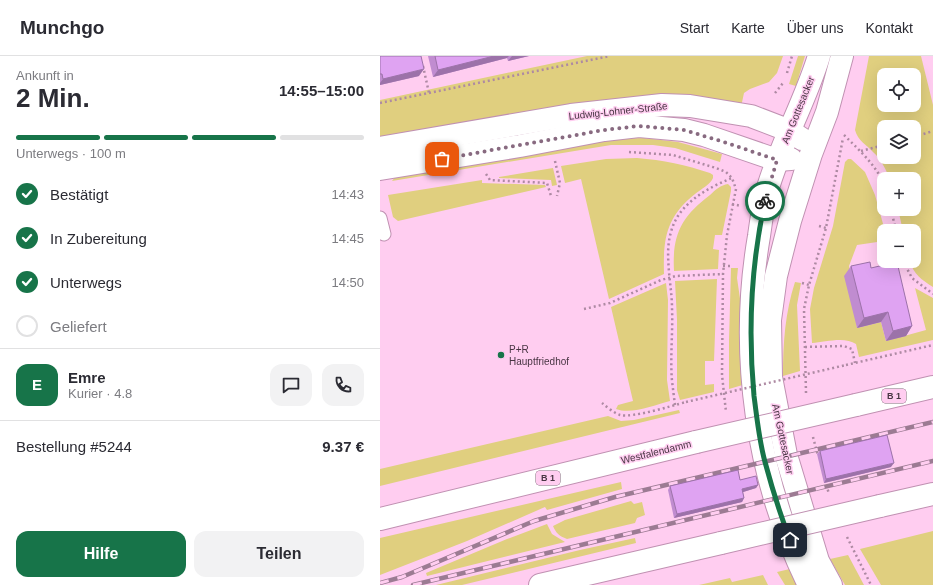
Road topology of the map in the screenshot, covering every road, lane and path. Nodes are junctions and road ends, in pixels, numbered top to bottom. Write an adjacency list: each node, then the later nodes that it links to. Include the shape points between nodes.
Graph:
1 (610, 56): 5 (path)
2 (792, 56): 7 (path)
3 (819, 56): 12 (main road, Am Gottesacker)
4 (842, 56): 19 (main road, Am Gottesacker, via 827,112)
5 (597, 57): 9 (path)
6 (423, 63): 9 (path)
7 (786, 76)
8 (784, 81): 10 (path)
9 (429, 93): 11 (path)
10 (775, 93)
11 (380, 103)
12 (790, 131): 16 (main road, Ludwig-Lohner-Straße, via 751,116 690,106 662,105 571,115); 19 (main road, Ludwig-Lohner-Straße, via 802,140); 22 (main road, Am Gottesacker)
13 (933, 131): 14 (path)
14 (921, 135)
15 (877, 147): 17 (path)
16 (380, 148)
17 (861, 151): 26 (path); 34 (path, via 844,135)
18 (624, 152): 27 (path, via 673,155 716,168)
19 (811, 154): 22 (main road, Ludwig-Lohner-Straße); 62 (main road, Am Gottesacker, via 792,212 776,276 770,320 770,370 787,462 818,562)
20 (562, 159): 21 (path)
21 (555, 160): 23 (path); 29 (path, via 560,183)
22 (777, 160): 24 (main road, Ludwig-Lohner-Straße, via 684,130 639,126); 61 (main road, Am Gottesacker, via 764,204 753,271 753,381 764,461 780,514)
23 (547, 162)
24 (380, 169)
25 (492, 171): 28 (path, via 484,172 490,180 547,183)
26 (878, 172)
27 (732, 178): 30 (path, via 736,190); 40 (path, via 700,194 680,214 671,232 668,249)
28 (551, 196)
29 (557, 196)
30 (732, 204): 31 (path); 36 (path)
31 (741, 206)
32 (380, 218): 35 (lane)
33 (818, 226): 34 (path)
34 (826, 228): 42 (path)
35 (384, 234)
36 (723, 266): 37 (path); 39 (path)
37 (731, 266)
38 (907, 268): 43 (path, via 912,278)
39 (723, 274): 40 (path); 52 (path, via 722,374)
40 (670, 277): 44 (path, via 610,303); 51 (path, via 672,380)
41 (802, 283): 42 (path)
42 (809, 285): 46 (path, via 804,309)
43 (933, 294)
44 (584, 309)
45 (933, 345): 47 (path)
46 (805, 347): 47 (path, via 844,346 852,349); 49 (path)
47 (855, 363): 51 (path, bridge)
48 (933, 387): 58 (main road, Westfalendamm / B 1, bridge)
49 (806, 397)
50 (602, 403): 51 (path, via 619,415 625,416)
51 (675, 405)
52 (726, 413)
53 (811, 431): 54 (path)
54 (819, 461)
55 (823, 475): 57 (path)
56 (933, 494): 60 (main road, bridge)
57 (830, 496)
58 (386, 515)
59 (846, 537): 63 (path)
60 (540, 585)
61 (809, 585)
62 (830, 585)
63 (871, 585)

